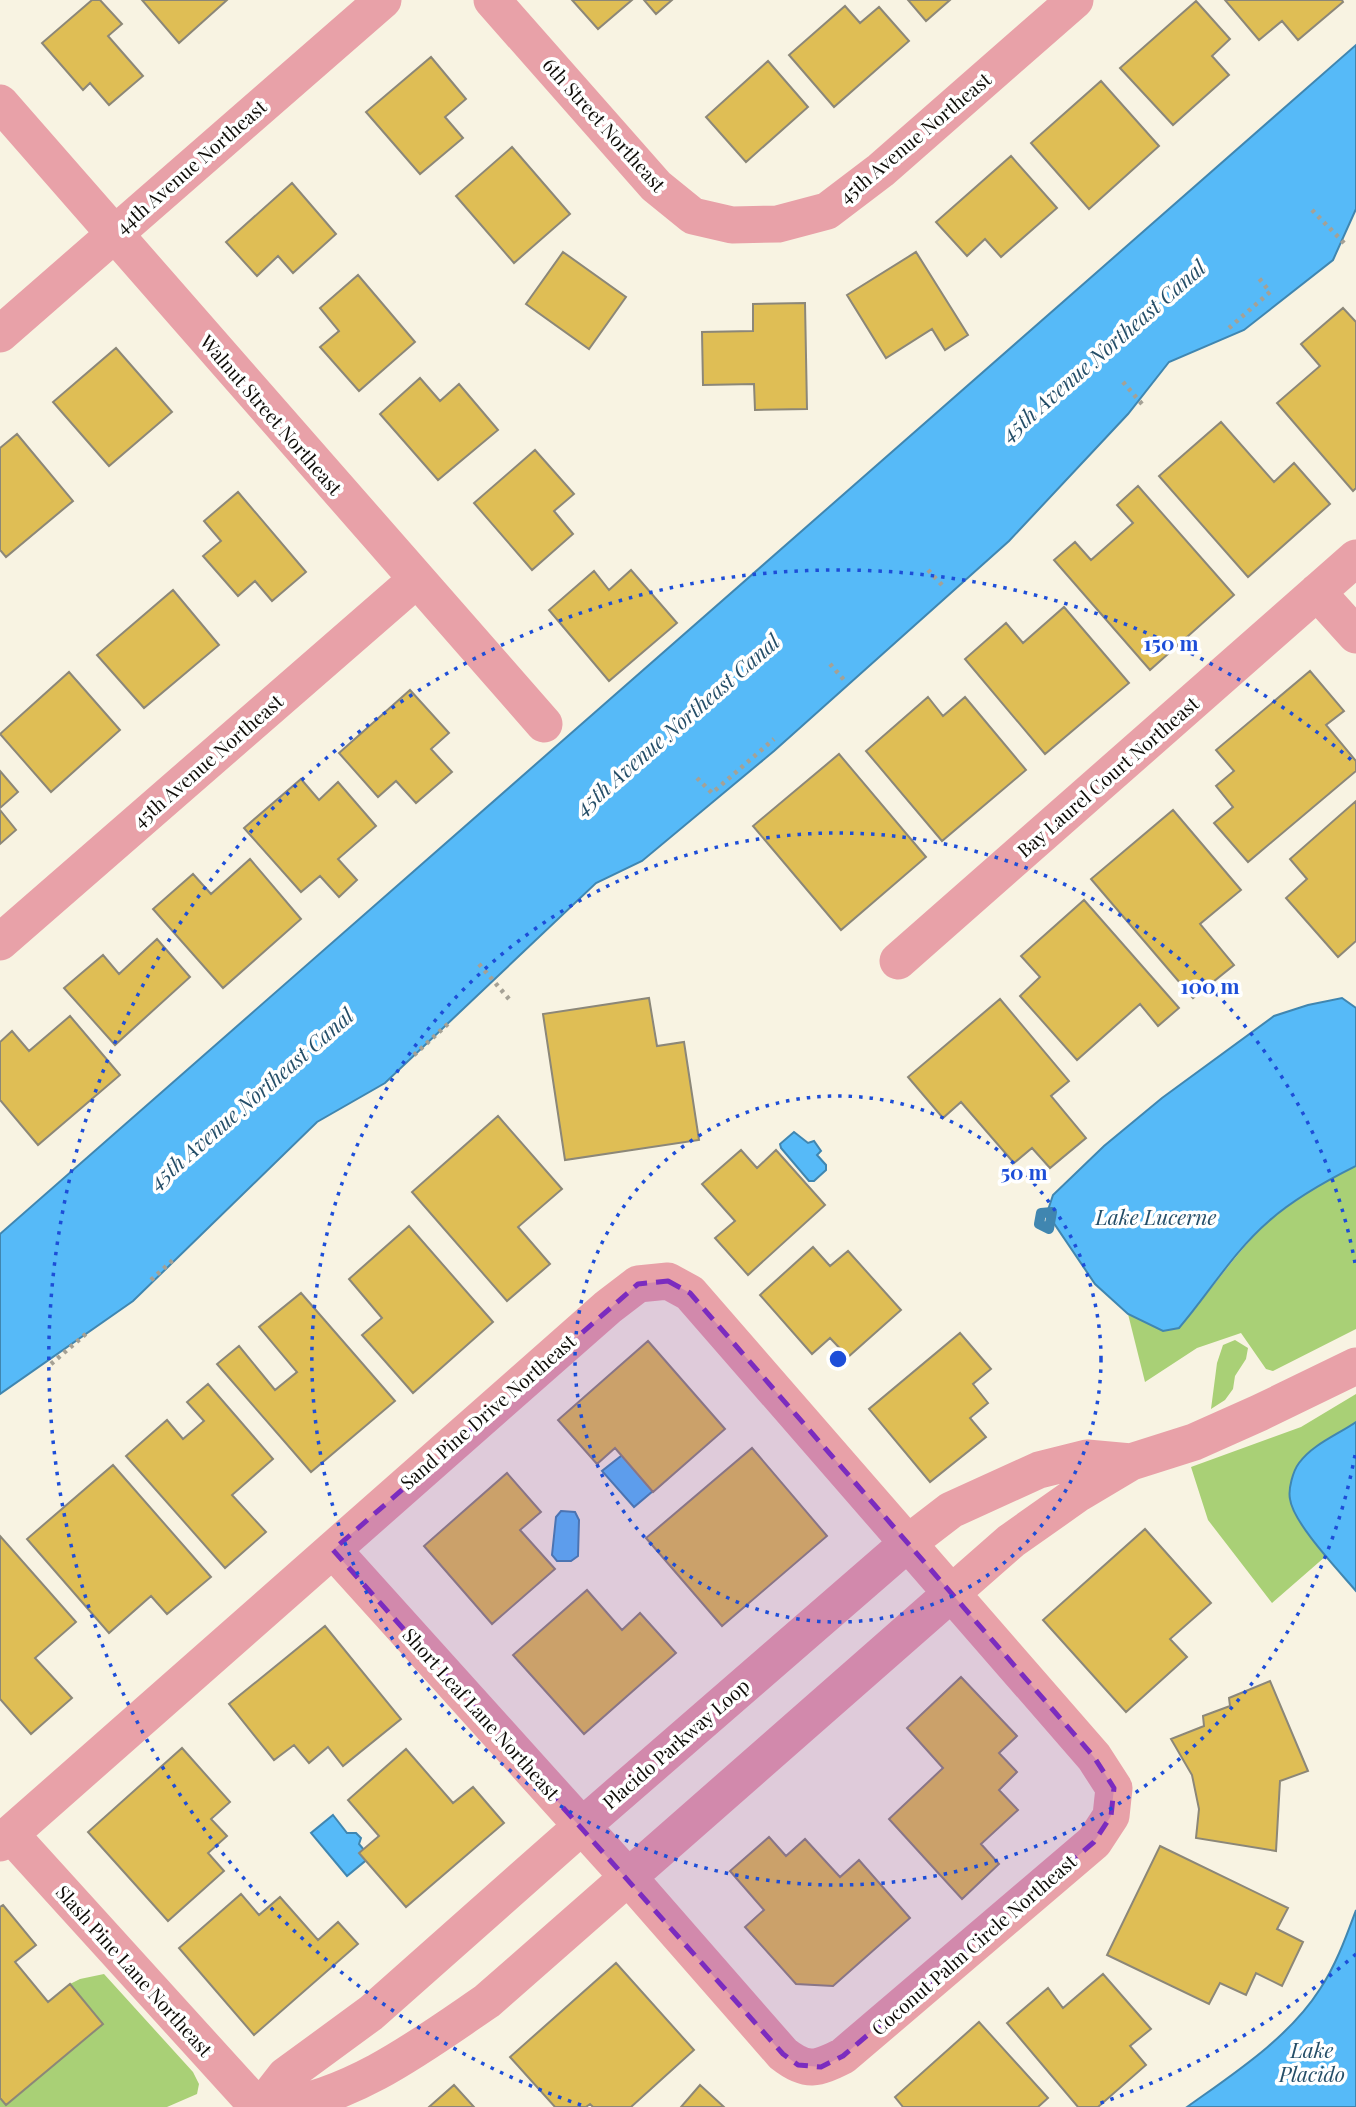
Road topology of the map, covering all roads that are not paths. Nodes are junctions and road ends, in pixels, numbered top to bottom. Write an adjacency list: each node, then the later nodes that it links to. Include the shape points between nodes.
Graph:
1 (383, 0): 6 (street, 44th Avenue Northeast)
2 (492, 0): 5 (street, 6th Street Northeast, via 656,186 693,216)
3 (1075, 0): 5 (street, 45th Avenue Northeast, via 881,170 827,211 778,224)
4 (0, 103): 6 (street, Walnut Street Northeast)
5 (732, 225)
6 (114, 235): 7 (street, 44th Avenue Northeast); 9 (street, Walnut Street Northeast)
7 (0, 334)
8 (1356, 558): 10 (street, Bay Laurel Court Northeast)
9 (416, 580): 12 (street, Walnut Street Northeast); 13 (street, 45th Avenue Northeast)
10 (1317, 592): 11 (street); 14 (street, Bay Laurel Court Northeast)
11 (1356, 635)
12 (544, 724)
13 (0, 942)
14 (898, 961)
15 (1356, 1366): 16 (street, Placido Parkway Loop, via 1194,1441)
16 (1131, 1462): 17 (street, Placido Parkway Loop, via 1087,1458 1039,1470 951,1510); 19 (street, Placido Parkway Loop, via 1011,1541)
17 (908, 1543): 18 (street, Sand Pine Drive Northeast, via 690,1293 668,1281 638,1284 608,1307); 19 (street, Sand Pine Drive Northeast); 20 (street, Placido Parkway Loop)
18 (333, 1550): 20 (street, Short Leaf Lane Northeast); 21 (street, Sand Pine Drive Northeast)
19 (951, 1593): 22 (street, Placido Parkway Loop); 22 (street, Coconut Palm Circle Northeast, via 1094,1757 1114,1788 1111,1816 1094,1842 843,2056 821,2067 797,2065 783,2054)
20 (582, 1826): 22 (street, Short Leaf Lane Northeast); 23 (street, Placido Parkway Loop, via 372,2013 285,2076)
21 (5, 1838): 23 (street, Slash Pine Lane Northeast)
22 (629, 1878): 24 (street, Placido Parkway Loop, via 487,2001 428,2041 359,2081 301,2104)
23 (260, 2107)
24 (276, 2107)

